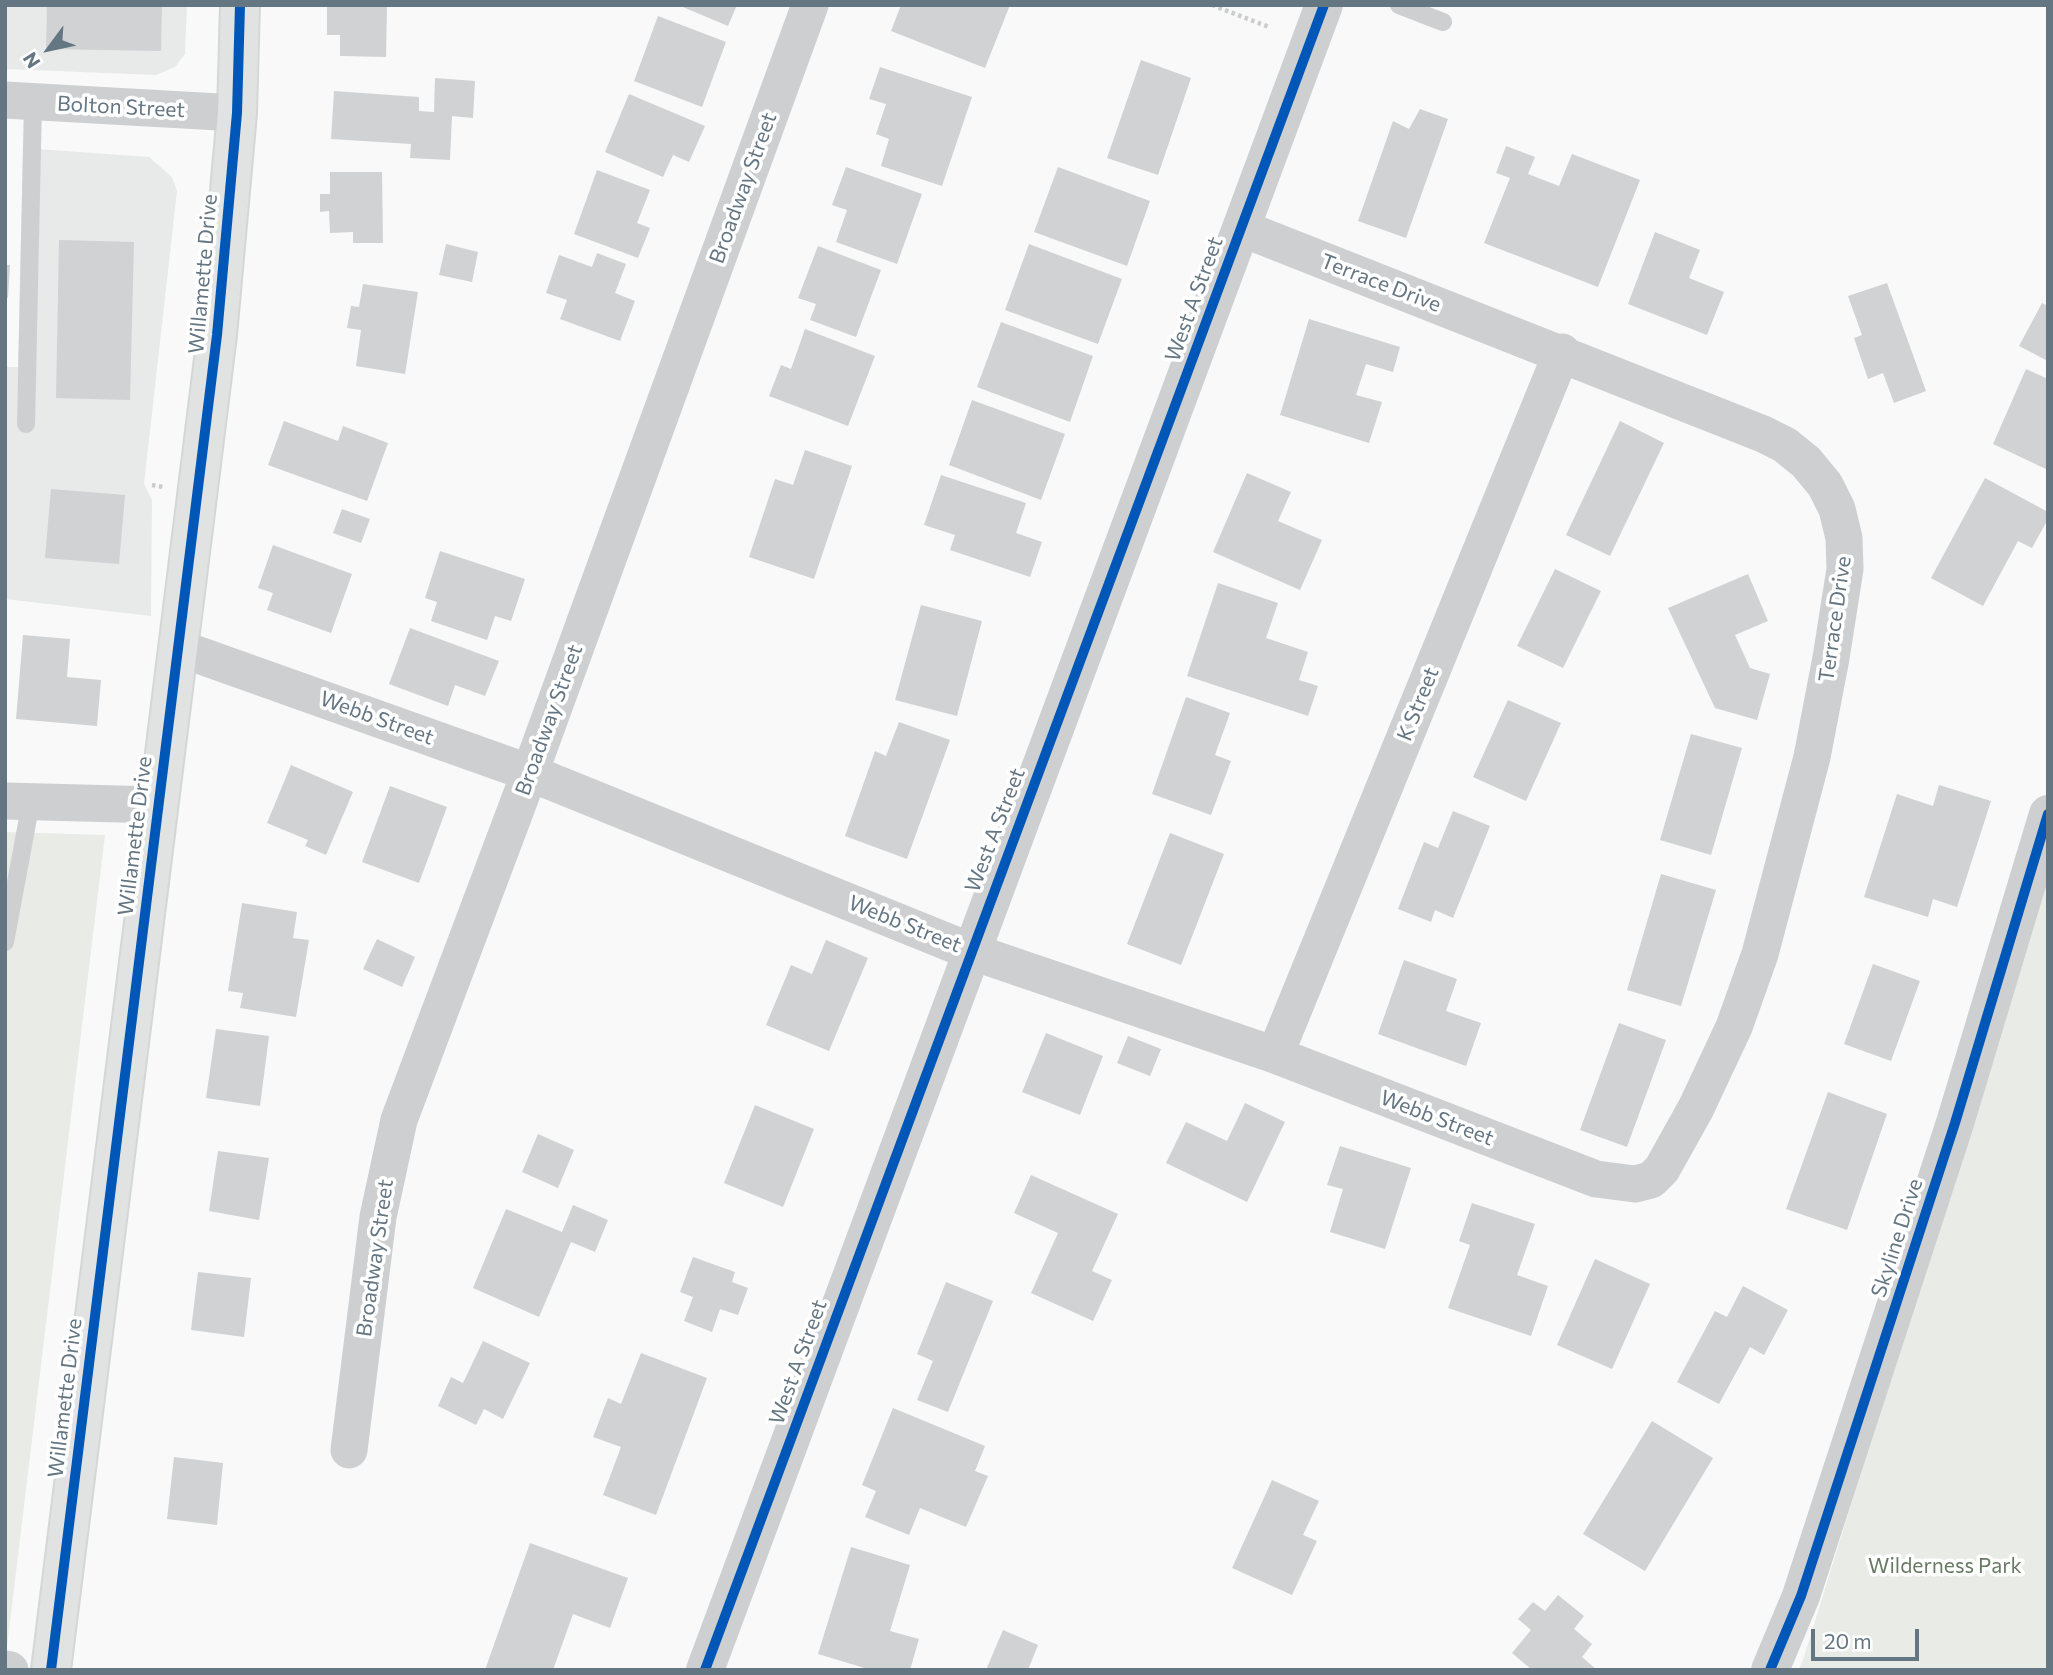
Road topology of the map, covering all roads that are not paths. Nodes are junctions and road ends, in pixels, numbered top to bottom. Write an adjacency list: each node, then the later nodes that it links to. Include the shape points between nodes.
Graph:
1 (240, 5): 7 (main road, Willamette Drive)
2 (810, 5): 12 (street, Broadway Street)
3 (1324, 5): 8 (street, West A Street)
4 (1399, 5): 5 (lane)
5 (1443, 22)
6 (19, 101): 7 (street, Bolton Street); 10 (lane)
7 (237, 113): 11 (main road, Willamette Drive, via 218,335)
8 (1241, 228): 9 (street, Terrace Drive); 17 (street, West A Street)
9 (1562, 352): 18 (street, K Street); 19 (street, Terrace Drive, via 1785,445 1825,485 1844,538 1845,569 1817,733 1760,954 1734,1027 1696,1108 1662,1169 1651,1180)
10 (26, 424)
11 (179, 648): 12 (street, Webb Street); 14 (main road, Willamette Drive)
12 (530, 773): 17 (street, Webb Street); 20 (street, Broadway Street, via 398,1120 378,1217)
13 (18, 802): 14 (street); 16 (lane)
14 (158, 805): 21 (main road, Willamette Drive)
15 (2048, 814): 23 (street, Skyline Drive, via 1947,1149 1801,1596)
16 (5, 942)
17 (970, 950): 18 (street, Webb Street); 22 (street, West A Street)
18 (1275, 1055): 19 (street, Webb Street, via 1595,1180)
19 (1635, 1184)
20 (349, 1450)
21 (51, 1670)
22 (705, 1670)
23 (1770, 1670)

